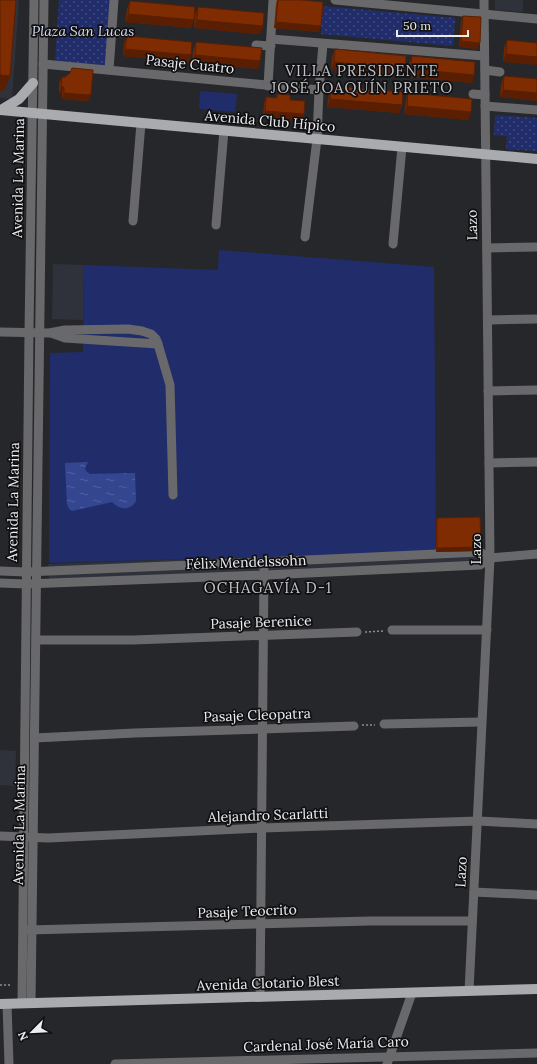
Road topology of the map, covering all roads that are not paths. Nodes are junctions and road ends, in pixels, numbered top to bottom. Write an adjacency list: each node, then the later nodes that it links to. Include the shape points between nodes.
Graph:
1 (34, 0): 19 (street, Avenida La Marina)
2 (44, 0): 15 (street, Avenida La Marina)
3 (114, 0): 9 (street)
4 (273, 0): 11 (street)
5 (335, 0): 7 (street)
6 (484, 0): 7 (street, Lazo)
7 (484, 13): 8 (street); 14 (street, Lazo)
8 (537, 18)
9 (112, 32): 10 (street); 16 (street)
10 (123, 33)
11 (271, 43): 12 (street); 13 (street); 20 (street)
12 (323, 44): 14 (street); 21 (street)
13 (256, 45)
14 (484, 56): 17 (street, Lazo)
15 (43, 64): 16 (street, Pasaje Cuatro); 27 (street, Avenida La Marina)
16 (109, 70): 20 (street, Pasaje Cuatro)
17 (485, 70): 18 (street); 23 (street, Lazo)
18 (500, 72)
19 (33, 83): 25 (main road, via 20,99); 27 (street, Avenida La Marina)
20 (268, 86): 21 (street, Pasaje Cuatro)
21 (319, 90): 30 (street)
22 (473, 94): 23 (street)
23 (485, 95): 24 (street, Lazo)
24 (485, 106): 26 (street); 32 (street, Lazo)
25 (1, 110): 27 (main road, Avenida Club Hípico)
26 (537, 110)
27 (38, 113): 28 (main road, Avenida Club Hípico); 34 (street, Avenida La Marina); 35 (street, Avenida La Marina)
28 (141, 123): 29 (main road, Avenida Club Hípico); 36 (street)
29 (224, 130): 30 (main road, Avenida Club Hípico); 37 (street)
30 (317, 139): 31 (main road, Avenida Club Hípico); 38 (street)
31 (402, 147): 32 (main road, Avenida Club Hípico); 39 (street)
32 (486, 154): 33 (main road, Avenida Club Hípico); 41 (street, Lazo)
33 (537, 159)
34 (31, 203): 35 (street); 42 (street, Avenida La Marina)
35 (41, 203): 43 (street, Avenida La Marina)
36 (133, 221)
37 (216, 225)
38 (305, 238)
39 (393, 244)
40 (537, 247): 41 (street)
41 (487, 248): 45 (street, Lazo)
42 (30, 268): 43 (street); 47 (street, Avenida La Marina)
43 (40, 269): 48 (street, Avenida La Marina)
44 (537, 319): 45 (street)
45 (488, 320): 54 (street, Lazo)
46 (0, 332): 47 (street)
47 (29, 332): 48 (street); 51 (street, Avenida La Marina)
48 (40, 332): 49 (street); 52 (street, Avenida La Marina)
49 (49, 333): 50 (street, via 71,339); 50 (street, via 65,330 142,331 151,334)
50 (158, 344): 59 (street, via 170,385)
51 (28, 385): 52 (street); 55 (street, Avenida La Marina)
52 (39, 386): 56 (street, Avenida La Marina)
53 (537, 390): 54 (street)
54 (488, 391): 58 (street, Lazo)
55 (28, 418): 56 (street); 65 (street, Avenida La Marina)
56 (38, 419): 64 (street, Avenida La Marina)
57 (537, 462): 58 (street)
58 (489, 463): 61 (street, Lazo)
59 (173, 495)
60 (537, 554): 61 (street, Félix Mendelssohn)
61 (490, 558): 62 (street, Félix Mendelssohn, via 480,552); 66 (street, Félix Mendelssohn, via 480,564); 71 (street, Lazo)
62 (264, 562): 64 (street, Félix Mendelssohn); 66 (street)
63 (0, 571): 65 (street, Félix Mendelssohn)
64 (37, 571): 65 (street, Félix Mendelssohn); 68 (street, Avenida La Marina)
65 (26, 572): 69 (street, Avenida La Marina)
66 (265, 575): 68 (street, Félix Mendelssohn); 73 (street)
67 (0, 583): 69 (street, Félix Mendelssohn)
68 (37, 583): 69 (street, Félix Mendelssohn); 74 (street, Avenida La Marina)
69 (26, 584): 75 (street, Avenida La Marina)
70 (392, 630): 71 (street)
71 (487, 630): 77 (street, Lazo)
72 (358, 632): 73 (street, Pasaje Berenice)
73 (264, 636): 74 (street, Pasaje Berenice); 80 (street)
74 (36, 640): 76 (street, Avenida La Marina)
75 (25, 684): 76 (street); 86 (street, Avenida La Marina)
76 (35, 685): 81 (street, Avenida La Marina)
77 (481, 722): 78 (street); 82 (street, Lazo)
78 (384, 724)
79 (354, 726): 80 (street, Pasaje Cleopatra)
80 (263, 729): 81 (street, Pasaje Cleopatra); 84 (street)
81 (35, 738): 86 (street, Avenida La Marina)
82 (478, 821): 83 (street, Alejandro Scarlatti); 84 (street, Alejandro Scarlatti); 87 (street, Lazo)
83 (537, 824)
84 (262, 828): 86 (street, Alejandro Scarlatti); 90 (street)
85 (0, 836): 86 (street, Alejandro Scarlatti)
86 (29, 838): 91 (street, Avenida La Marina)
87 (474, 892): 88 (street); 89 (street, Lazo)
88 (537, 895)
89 (472, 921): 90 (street, Pasaje Teocrito); 93 (street, Lazo)
90 (261, 924): 91 (street, Pasaje Teocrito); 95 (street)
91 (28, 930): 96 (street, Avenida La Marina)
92 (537, 989): 93 (main road, Avenida Clotario Blest)
93 (469, 991): 94 (main road, Avenida Clotario Blest)
94 (412, 993): 95 (main road, Avenida Clotario Blest); 99 (street)
95 (260, 997): 96 (main road, Avenida Clotario Blest)
96 (27, 1003): 97 (main road, Avenida Clotario Blest)
97 (4, 1004): 100 (street)
98 (537, 1053): 99 (street, Cardenal José María Caro)
99 (388, 1060): 101 (street, Cardenal José María Caro)
100 (9, 1064)
101 (115, 1064)

